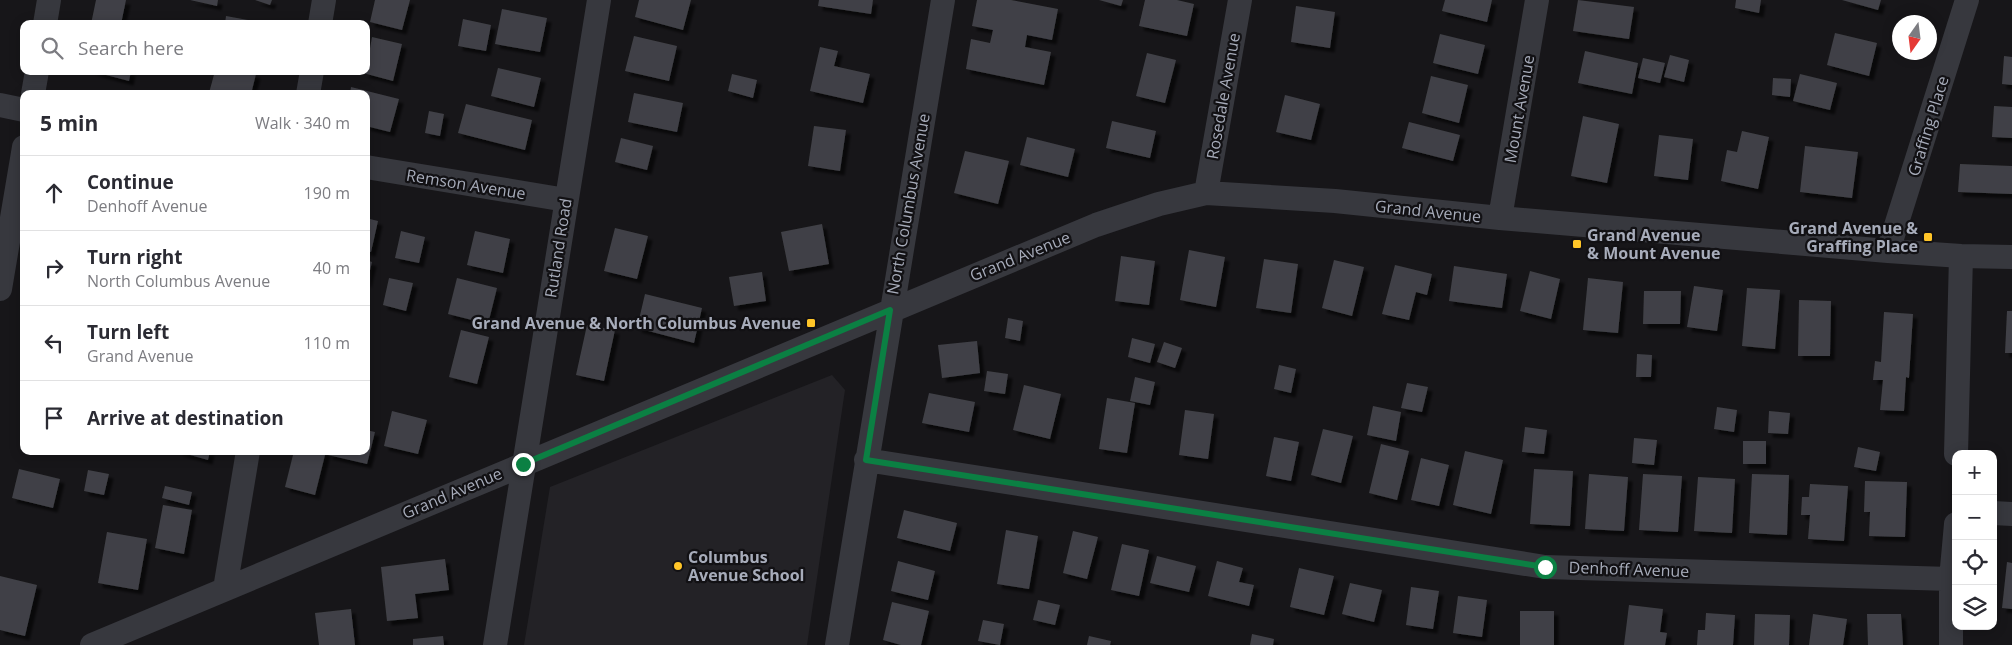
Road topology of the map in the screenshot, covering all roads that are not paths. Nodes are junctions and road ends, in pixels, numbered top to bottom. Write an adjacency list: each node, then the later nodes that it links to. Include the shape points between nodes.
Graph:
1 (49, 0): 8 (street)
2 (324, 0): 9 (street)
3 (599, 0): 19 (street, Rutland Road)
4 (943, 0): 25 (street, North Columbus Avenue)
5 (1240, 0): 18 (street, Rosedale Avenue)
6 (1537, 0): 20 (street, Mount Avenue)
7 (1967, 0): 21 (street, Graffing Place)
8 (46, 20)
9 (321, 20)
10 (36, 75): 12 (street)
11 (311, 75): 13 (street)
12 (34, 90)
13 (309, 90)
14 (0, 106): 15 (street)
15 (20, 109)
16 (370, 168): 19 (street, Remson Avenue)
17 (20, 172): 24 (street)
18 (1206, 193): 20 (street, Grand Avenue); 25 (street, Grand Avenue, via 1159,204 1096,225)
19 (566, 200): 29 (street, Rutland Road)
20 (1500, 218): 21 (street, Grand Avenue)
21 (1888, 251): 22 (street, Grand Avenue)
22 (1961, 256): 23 (street, Grand Avenue); 26 (street)
23 (2012, 257)
24 (0, 289)
25 (890, 310): 28 (street, North Columbus Avenue); 29 (street, Grand Avenue)
26 (1956, 450)
27 (247, 455): 34 (street)
28 (866, 460): 33 (street, Denhoff Avenue, via 1545,567); 37 (street, North Columbus Avenue)
29 (523, 464): 34 (street, Grand Avenue); 36 (street, Rutland Road)
30 (1997, 513): 31 (street)
31 (2012, 514)
32 (1955, 540): 33 (street)
33 (1951, 579): 38 (street)
34 (225, 589): 35 (street, Grand Avenue)
35 (92, 645)
36 (495, 645)
37 (837, 645)
38 (1951, 645)

